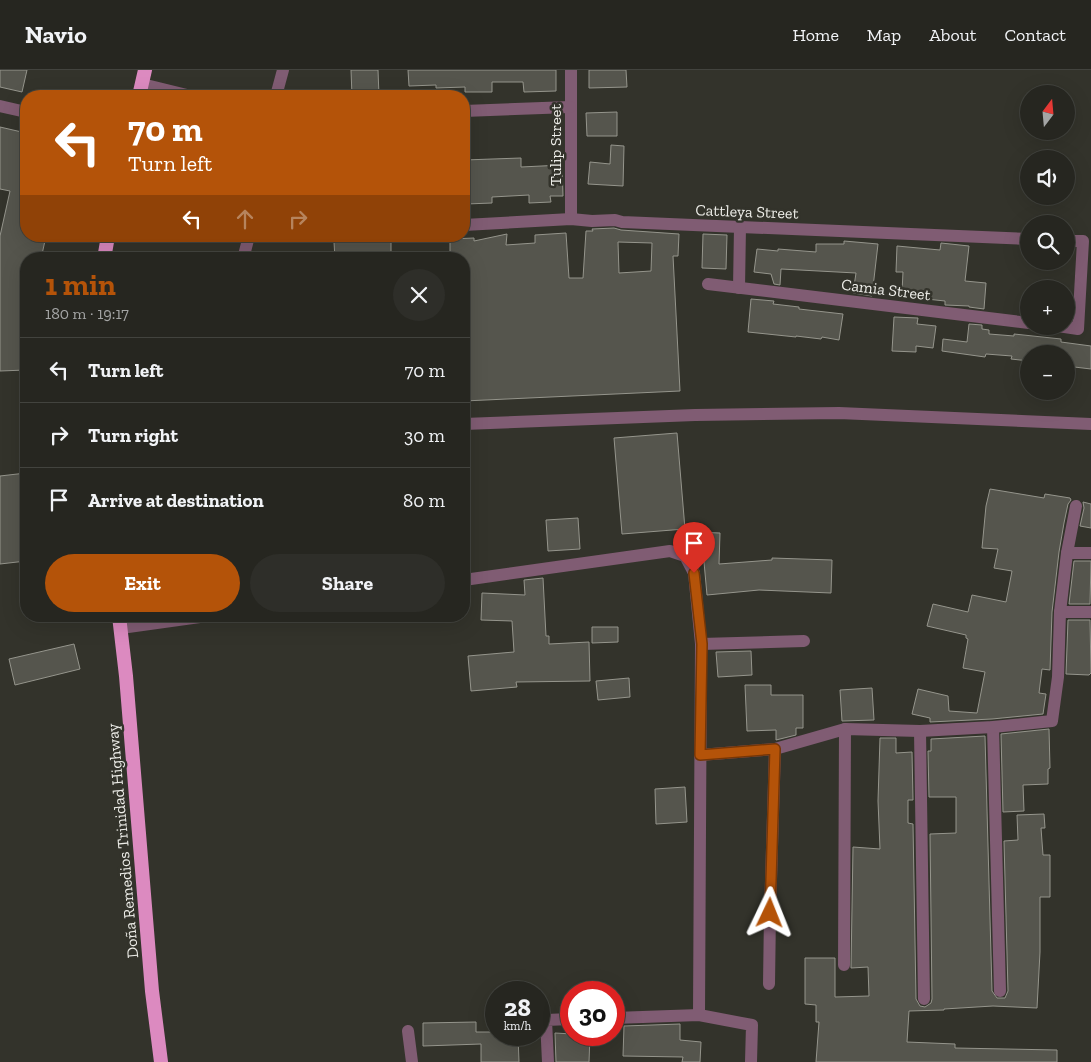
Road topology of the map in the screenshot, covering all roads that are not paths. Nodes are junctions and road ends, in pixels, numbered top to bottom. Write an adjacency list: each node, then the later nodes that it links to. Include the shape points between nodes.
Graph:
1 (145, 70): 4 (highway)
2 (283, 70): 5 (street)
3 (571, 70): 7 (street, Tulip Street)
4 (140, 90)
5 (278, 90)
6 (0, 106): 8 (street)
7 (570, 107): 9 (street); 10 (street, Tulip Street)
8 (20, 111)
9 (470, 111)
10 (571, 219): 11 (street, Cattleya Street); 12 (street, Cattleya Street)
11 (470, 225)
12 (740, 227): 13 (street, Cattleya Street); 16 (street)
13 (1020, 239)
14 (1075, 241): 18 (street, via 1083,241 1078,329)
15 (708, 284): 16 (street, Camia Street)
16 (739, 288): 17 (street, Camia Street)
17 (1020, 322)
18 (1075, 329)
19 (470, 424): 20 (street, via 839,413)
20 (1091, 424)
21 (1076, 506): 22 (street)
22 (1067, 553): 23 (street); 25 (street)
23 (1091, 553)
24 (470, 579): 29 (street, via 670,551 685,556 694,573)
25 (1060, 612): 26 (street); 30 (street, via 1058,676 1052,721)
26 (1091, 612)
27 (120, 622): 43 (highway, Doña Remedios Trinidad Highway)
28 (804, 641): 29 (street)
29 (702, 644): 34 (street)
30 (992, 727): 32 (street); 37 (street)
31 (845, 729): 32 (street); 33 (street); 35 (street)
32 (920, 731): 38 (street)
33 (775, 749): 34 (street); 36 (street)
34 (700, 755): 39 (street)
35 (844, 965)
36 (770, 984)
37 (1000, 991)
38 (924, 999)
39 (699, 1015): 40 (street); 46 (street, via 752,1025)
40 (625, 1018)
41 (560, 1019): 45 (street, via 546,1020)
42 (408, 1030): 44 (street)
43 (161, 1062)
44 (412, 1062)
45 (548, 1062)
46 (751, 1062)

